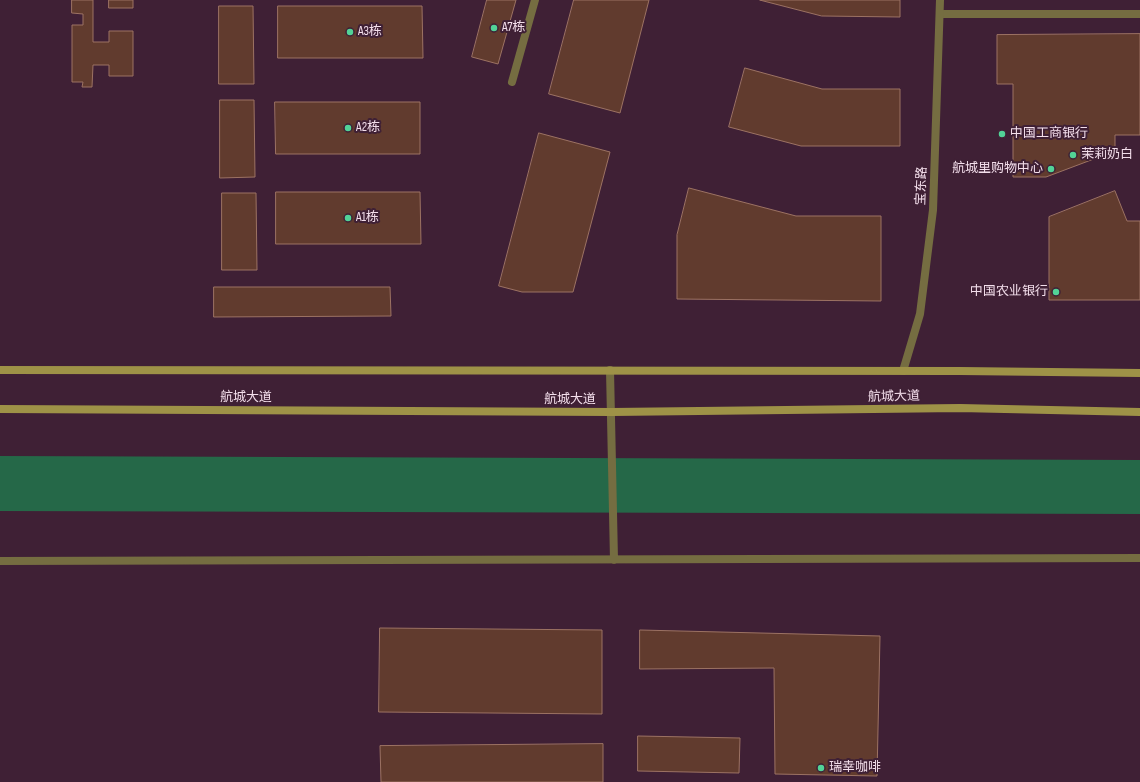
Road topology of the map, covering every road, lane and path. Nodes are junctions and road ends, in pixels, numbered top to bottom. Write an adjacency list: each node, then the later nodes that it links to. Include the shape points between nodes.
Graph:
1 (535, 0): 5 (street)
2 (940, 0): 3 (street, 宝东路)
3 (940, 14): 4 (street); 8 (street, 宝东路, via 933,210 920,314)
4 (1140, 14)
5 (512, 82)
6 (0, 370): 7 (main road, 航城大道)
7 (610, 370): 8 (main road, 航城大道); 11 (street)
8 (903, 370): 9 (main road, 航城大道)
9 (1140, 373)
10 (0, 409): 11 (main road, 航城大道)
11 (612, 412): 12 (main road, 航城大道, via 960,408); 14 (street)
12 (1140, 412)
13 (1140, 558): 14 (street)
14 (614, 560): 15 (street)
15 (0, 561)

